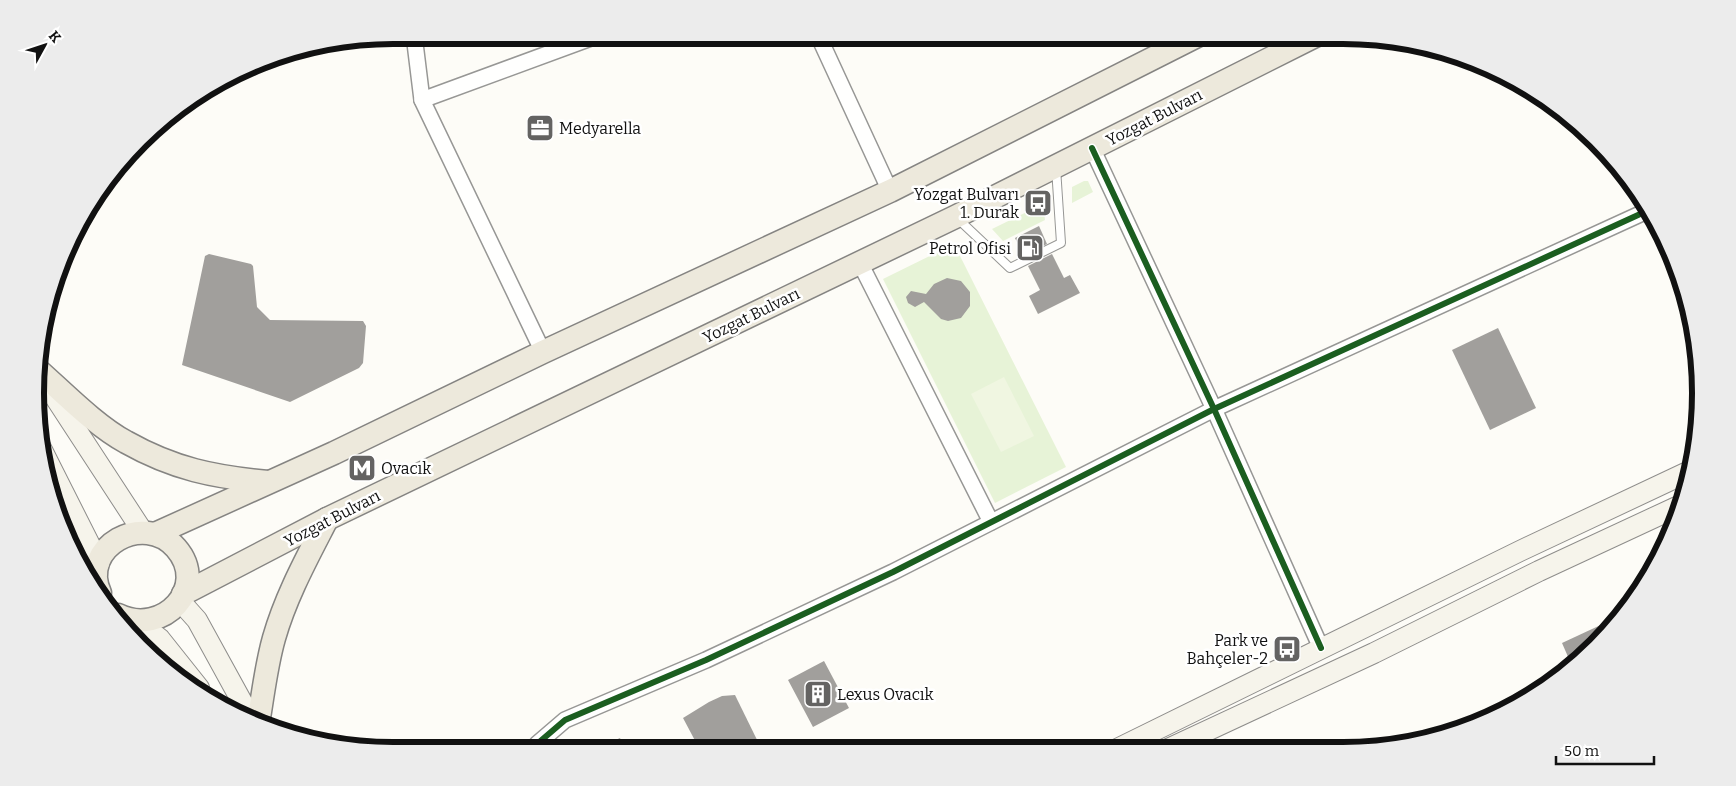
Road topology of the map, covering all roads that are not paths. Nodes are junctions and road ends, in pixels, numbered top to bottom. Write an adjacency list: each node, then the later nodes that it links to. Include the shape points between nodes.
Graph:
1 (415, 44): 6 (street)
2 (574, 44): 6 (street)
3 (822, 44): 9 (street)
4 (1181, 44): 9 (main road)
5 (1299, 44): 7 (main road, Yozgat Bulvarı)
6 (422, 100): 13 (street)
7 (1092, 148): 8 (main road, Yozgat Bulvarı); 16 (street)
8 (1056, 167): 11 (main road, Yozgat Bulvarı); 11 (lane, via 1060,243 1010,268)
9 (890, 191): 13 (main road)
10 (1642, 213): 16 (street)
11 (955, 217): 12 (main road, Yozgat Bulvarı)
12 (860, 263): 21 (main road, Yozgat Bulvarı); 22 (street)
13 (543, 352): 18 (main road)
14 (44, 375): 18 (main road, via 125,442 181,467 222,478)
15 (44, 379): 23 (main road)
16 (1214, 409): 22 (street); 29 (street)
17 (1682, 475): 29 (main road)
18 (269, 482): 23 (main road)
19 (57, 486): 24 (main road)
20 (1673, 509): 35 (main road)
21 (327, 519): 26 (main road, Yozgat Bulvarı); 32 (main road, via 301,570 275,637)
22 (991, 522): 33 (street, via 706,660 565,720)
23 (149, 533): 25 (main road, via 128,534 114,541 102,554); 26 (main road, via 172,544 182,556 186,572)
24 (92, 569)
25 (96, 575)
26 (181, 598): 27 (main road, Yozgat Bulvarı, via 162,617); 31 (main road, via 197,620)
27 (127, 620)
28 (128, 621): 30 (main road, via 160,639)
29 (1321, 648): 34 (main road)
30 (190, 677)
31 (246, 710)
32 (259, 716)
33 (539, 742)
34 (1131, 742)
35 (1183, 742)

